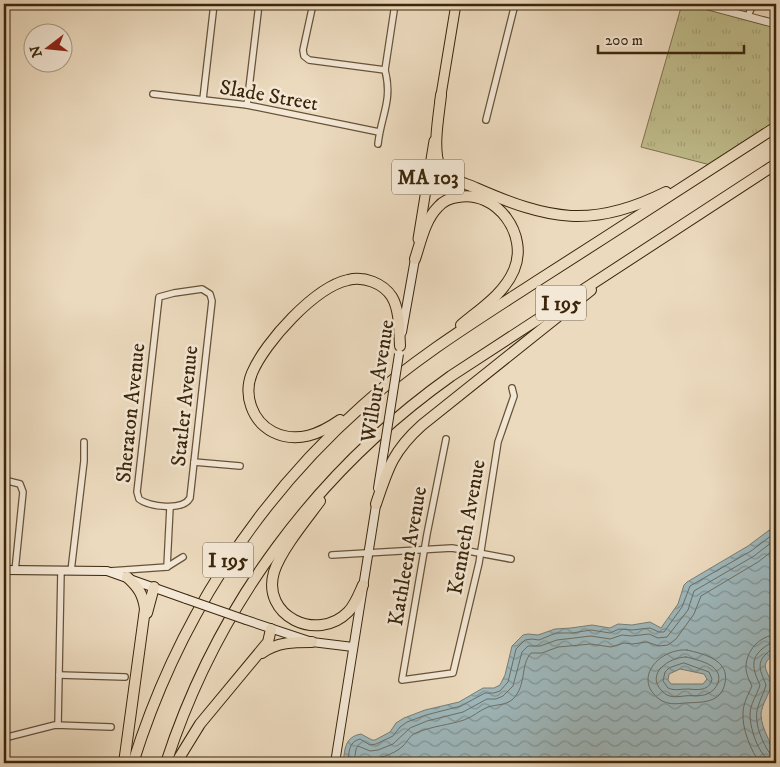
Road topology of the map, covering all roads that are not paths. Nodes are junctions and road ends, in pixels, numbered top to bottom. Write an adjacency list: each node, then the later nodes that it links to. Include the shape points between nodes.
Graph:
1 (214, 4): 14 (street)
2 (258, 4): 15 (street)
3 (313, 4): 11 (street, via 304,56 309,60)
4 (395, 4): 11 (street)
5 (456, 4): 13 (main road, Wilbur Avenue / MA 103)
6 (515, 4): 16 (street)
7 (701, 4): 9 (street)
8 (753, 4): 9 (street)
9 (748, 16): 10 (street)
10 (776, 24)
11 (385, 70): 18 (street, via 388,97)
12 (153, 94): 14 (street, Slade Street)
13 (441, 95): 21 (highway, via 436,146 441,169 446,176 544,213 589,216 618,211 645,202); 23 (main road, Wilbur Avenue / MA 103)
14 (202, 99): 15 (street, Slade Street)
15 (247, 105): 18 (street, Slade Street)
16 (486, 120)
17 (776, 127): 21 (highway, I 195)
18 (379, 132): 19 (street)
19 (378, 144)
20 (776, 164): 22 (highway, I 195)
21 (712, 169): 26 (highway, I 195)
22 (645, 249): 31 (highway, I 195, via 451,376); 35 (highway, via 414,433 400,447 386,473)
23 (415, 259): 25 (main road, Wilbur Avenue / MA 103); 26 (highway, via 433,212 447,200 464,196 479,197 494,205 510,223 518,249 516,264 504,287)
24 (159, 297): 32 (street, Statler Avenue, via 202,289 210,294 212,301); 36 (street, Sheraton Avenue, via 137,497 142,502)
25 (399, 350): 28 (highway, via 398,315 392,298 370,281 346,280 328,288 289,321 256,365 248,391 252,409 261,424 293,438 327,428); 35 (main road, Wilbur Avenue / MA 103, bridge)
26 (420, 359): 28 (highway, I 195)
27 (512, 388): 39 (street, Kenneth Avenue, via 514,396 498,442)
28 (378, 392): 64 (highway, I 195, via 294,474 224,566 176,653)
29 (446, 439): 37 (street, Kathleen Avenue)
30 (84, 442): 47 (street)
31 (355, 455): 50 (highway, via 279,560 273,589 282,611 288,616 304,624 321,625 348,612); 65 (highway, I 195, via 290,528 244,594 202,672)
32 (194, 462): 33 (street); 36 (street, Statler Avenue, via 189,501)
33 (240, 466)
34 (4, 480): 45 (street, via 20,484 24,492)
35 (376, 504): 38 (main road, Wilbur Avenue / MA 103)
36 (170, 507): 43 (street)
37 (425, 549): 38 (street); 39 (street, via 452,548); 57 (street, Kathleen Avenue, via 402,680)
38 (369, 552): 40 (street); 50 (main road, Wilbur Avenue / MA 103)
39 (480, 553): 42 (street); 57 (street, Kenneth Avenue)
40 (332, 555)
41 (183, 557): 43 (street)
42 (511, 559)
43 (168, 567): 48 (street)
44 (4, 570): 45 (main road)
45 (15, 571): 46 (main road)
46 (61, 571): 47 (main road); 58 (street)
47 (71, 571): 48 (main road)
48 (107, 571): 49 (main road)
49 (127, 577): 51 (main road); 53 (highway, via 142,596 145,609)
50 (363, 585): 55 (main road, Wilbur Avenue / MA 103)
51 (154, 587): 52 (main road, bridge); 53 (highway)
52 (271, 629): 54 (main road); 56 (highway, via 268,642)
53 (142, 633): 63 (highway)
54 (312, 642): 55 (main road); 56 (highway, via 276,646)
55 (353, 647): 67 (main road, Wilbur Avenue / MA 103)
56 (254, 660): 66 (highway, via 200,724)
57 (453, 673)
58 (59, 675): 59 (street); 60 (street)
59 (125, 677)
60 (58, 725): 61 (street); 62 (street)
61 (111, 727)
62 (4, 738)
63 (124, 763)
64 (133, 763)
65 (166, 763)
66 (176, 763)
67 (335, 763)

